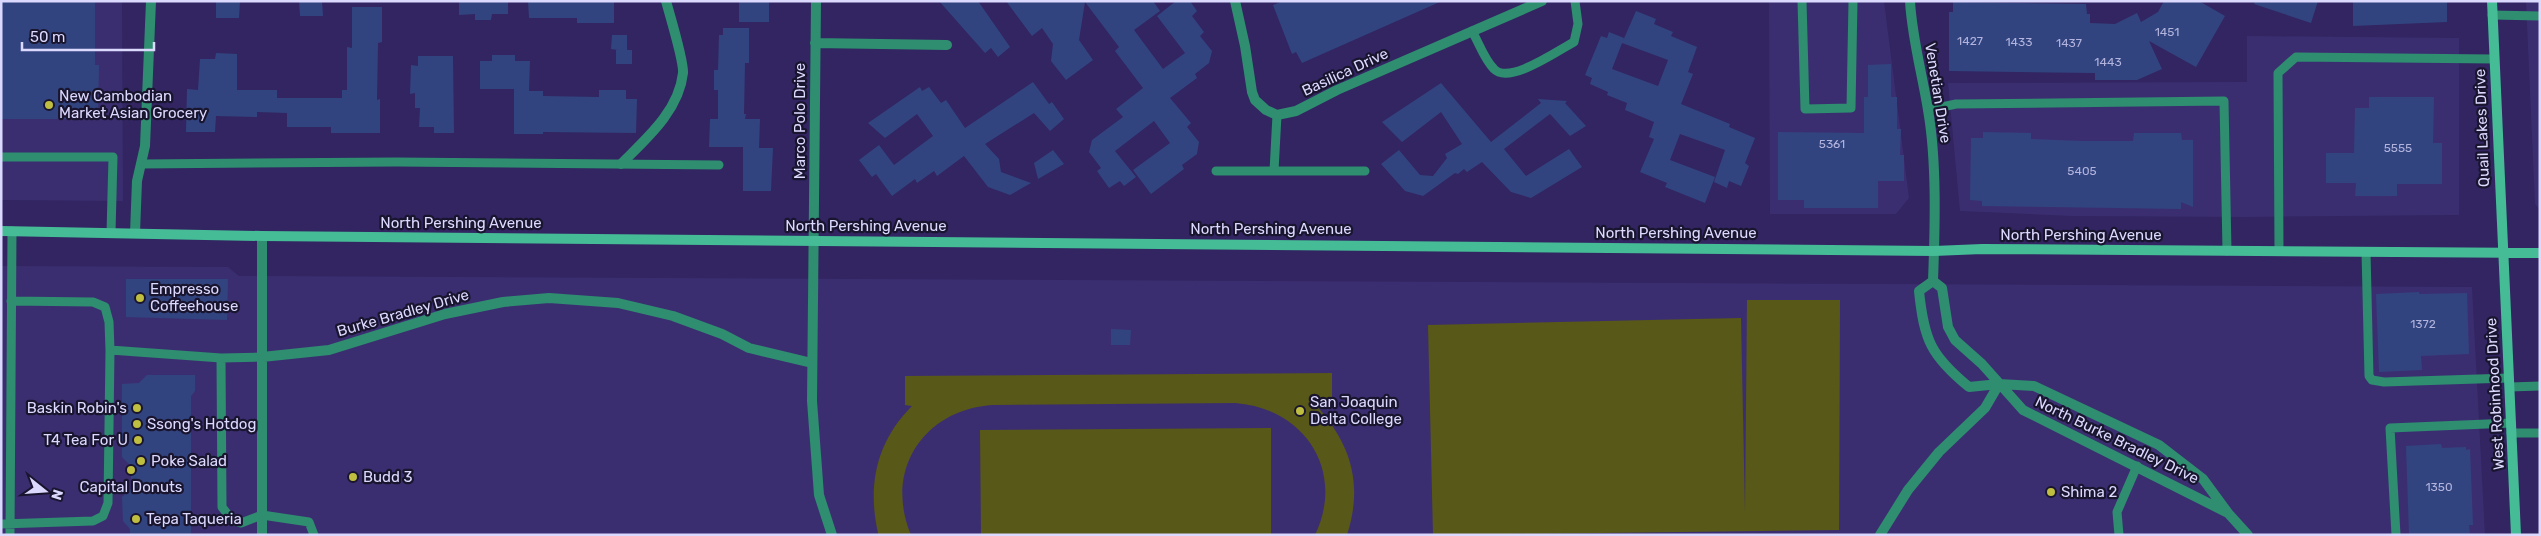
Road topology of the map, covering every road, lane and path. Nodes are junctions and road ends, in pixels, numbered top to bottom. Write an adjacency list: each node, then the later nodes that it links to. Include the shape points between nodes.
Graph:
1 (151, 1): 20 (street, via 145,146)
2 (666, 1): 21 (street, via 683,72 677,96 658,126)
3 (816, 1): 14 (street, Marco Polo Drive)
4 (1235, 1): 18 (street, via 1252,92 1255,100)
5 (1542, 1): 13 (street, Basilica Drive)
6 (1575, 1): 13 (lane, via 1578,24 1574,42 1519,72 1499,74 1492,68)
7 (1802, 1): 8 (lane, via 1805,109 1851,108)
8 (1853, 1)
9 (1910, 1): 17 (street, Venetian Drive)
10 (2492, 1): 11 (main road, Quail Lakes Drive)
11 (2492, 15): 12 (lane); 16 (main road, Quail Lakes Drive)
12 (2540, 16)
13 (1472, 31): 18 (street, Basilica Drive, via 1337,90 1296,112)
14 (815, 43): 15 (street); 30 (street, Marco Polo Drive)
15 (946, 45)
16 (2494, 59): 33 (lane, via 2296,58 2278,73); 35 (main road, Quail Lakes Drive)
17 (1928, 110): 31 (lane, via 1956,104 2224,101); 32 (street, Venetian Drive, via 1932,140)
18 (1277, 115): 24 (lane)
19 (1, 157): 27 (lane, via 113,157)
20 (141, 164): 21 (lane); 28 (street, via 137,181)
21 (621, 164): 22 (lane)
22 (719, 165)
23 (1216, 170): 24 (lane)
24 (1274, 171): 25 (lane)
25 (1366, 172)
26 (7, 231): 27 (main road, North Pershing Avenue); 38 (lane)
27 (111, 233): 28 (main road, North Pershing Avenue)
28 (135, 234): 29 (main road, North Pershing Avenue)
29 (262, 236): 30 (main road, North Pershing Avenue); 41 (street)
30 (815, 241): 32 (main road, North Pershing Avenue); 43 (street)
31 (2227, 250): 32 (main road, North Pershing Avenue); 33 (main road, North Pershing Avenue)
32 (1934, 251): 37 (street, North Burke Bradley Drive)
33 (2279, 251): 34 (main road, North Pershing Avenue)
34 (2366, 252): 35 (main road, North Pershing Avenue); 44 (lane, via 2370,376 2376,381)
35 (2503, 252): 36 (main road, North Pershing Avenue); 44 (main road, West Robinhood Drive)
36 (2540, 253)
37 (1932, 280): 45 (street, North Burke Bradley Drive, via 1942,288 1948,327 1955,340); 45 (street, North Burke Bradley Drive, via 1919,291 1926,334 1932,349 1969,387)
38 (8, 297): 39 (lane); 40 (lane, via 93,302 104,307 109,322)
39 (5, 343): 46 (lane)
40 (110, 350): 42 (lane); 55 (lane, via 108,503 103,516 93,522)
41 (262, 356): 42 (lane); 43 (street, Burke Bradley Drive, via 329,350 445,314 503,302 549,298 618,303 673,316 749,348); 54 (street)
42 (221, 358): 54 (lane, via 222,506 232,520 241,523)
43 (812, 363): 59 (street, via 819,495)
44 (2509, 383): 47 (lane); 48 (main road, West Robinhood Drive)
45 (1999, 384): 51 (street, North Burke Bradley Drive, via 2023,410); 53 (street, North Burke Bradley Drive, via 2034,386 2158,445 2203,479); 60 (street, via 1985,408 1939,452 1908,490)
46 (5, 386): 49 (lane)
47 (2540, 386)
48 (2511, 428): 50 (lane); 63 (lane, via 2390,428); 64 (main road, West Robinhood Drive)
49 (5, 433): 52 (lane)
50 (2540, 433)
51 (2137, 466): 53 (street, North Burke Bradley Drive); 61 (lane, via 2117,512)
52 (5, 479): 55 (lane)
53 (2228, 513): 62 (street, North Burke Bradley Drive)
54 (262, 515): 57 (street); 58 (lane, via 309,522)
55 (5, 524): 56 (lane)
56 (10, 535)
57 (262, 535)
58 (314, 535)
59 (832, 535)
60 (1880, 535)
61 (2119, 535)
62 (2248, 535)
63 (2396, 535)
64 (2516, 535)

